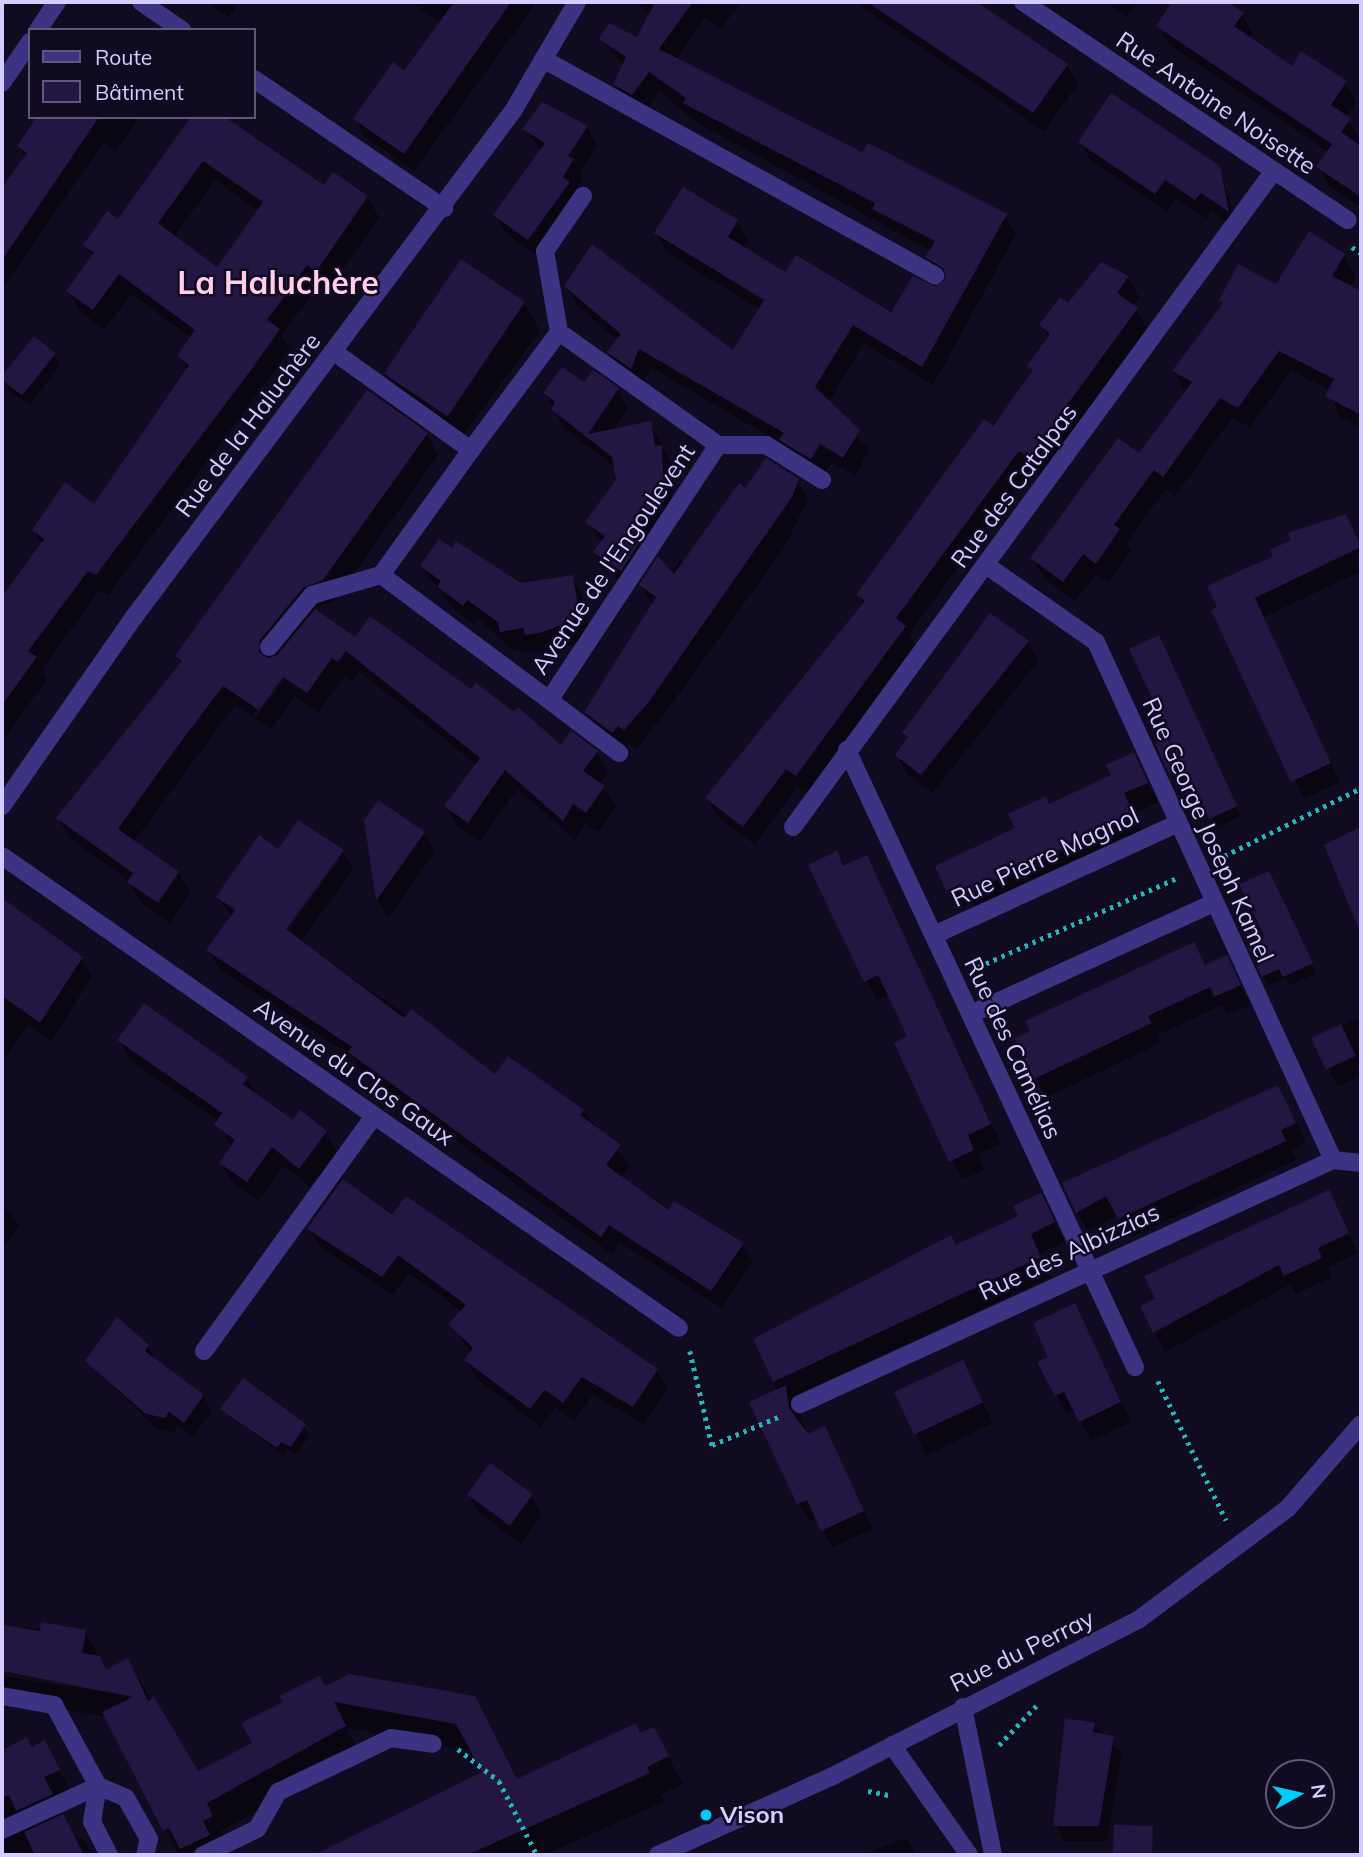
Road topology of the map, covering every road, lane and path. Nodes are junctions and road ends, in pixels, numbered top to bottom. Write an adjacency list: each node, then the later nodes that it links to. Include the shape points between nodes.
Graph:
1 (57, 2): 5 (street)
2 (141, 2): 6 (street)
3 (577, 2): 8 (street, Rue de la Haluchère)
4 (1023, 2): 11 (street, Rue Antoine Noisette)
5 (39, 28)
6 (179, 28)
7 (28, 45): 10 (street)
8 (543, 60): 13 (street, Rue de la Haluchère); 15 (street)
9 (256, 80): 13 (street)
10 (2, 83)
11 (1273, 172): 14 (street, Rue Antoine Noisette); 21 (street, Rue des Catalpas)
12 (583, 196): 16 (street, via 545,251)
13 (444, 208): 17 (street, Rue de la Haluchère)
14 (1347, 220)
15 (935, 275)
16 (559, 332): 18 (street, Avenue de l'Engoulevent); 19 (street)
17 (334, 352): 19 (street); 28 (street, Rue de la Haluchère)
18 (718, 445): 20 (street, Avenue de l'Engoulevent, via 766,445); 24 (street, Avenue de l'Engoulevent)
19 (471, 450): 22 (street)
20 (822, 480)
21 (986, 565): 25 (street, Rue des Catalpas); 29 (street, Rue George Joseph Kamel, via 1096,642)
22 (381, 575): 23 (street, via 312,594); 24 (street, Avenue de l'Engoulevent)
23 (269, 647)
24 (549, 700): 26 (street, Avenue de l'Engoulevent)
25 (847, 750): 30 (street, Rue des Catalpas); 34 (street, Rue des Camélias)
26 (619, 753)
27 (1361, 788): 32 (path)
28 (2, 806)
29 (1177, 824): 32 (street, Rue George Joseph Kamel); 34 (street, Rue Pierre Magnol)
30 (793, 827)
31 (2, 856): 37 (street, Avenue du Clos Gaux)
32 (1197, 869): 33 (street, Rue George Joseph Kamel); 35 (path)
33 (1213, 903): 36 (street); 38 (street, Rue George Joseph Kamel)
34 (934, 935): 35 (street, Rue des Camélias)
35 (954, 977): 36 (street, Rue des Camélias)
36 (971, 1014): 40 (street, Rue des Camélias)
37 (374, 1116): 41 (street, Avenue du Clos Gaux); 42 (street)
38 (1333, 1160): 39 (street); 40 (street, Rue des Albizzias)
39 (1361, 1163)
40 (1088, 1269): 43 (street, Rue des Camélias); 44 (street, Rue des Albizzias)
41 (679, 1328): 44 (path, via 712,1445)
42 (204, 1351)
43 (1135, 1367): 46 (path, via 1149,1370 1165,1389 1217,1508)
44 (800, 1404)
45 (1361, 1424): 46 (street, Rue du Perray, via 1288,1508)
46 (1244, 1546): 48 (street, Rue du Perray, via 1095,1644)
47 (2, 1696): 51 (street, via 54,1705)
48 (964, 1707): 50 (street, Rue du Perray); 59 (street)
49 (433, 1744): 55 (street, via 391,1738 278,1792 257,1829); 56 (path, via 463,1750 499,1781)
50 (892, 1745): 57 (street, Rue du Perray); 58 (street)
51 (98, 1786): 52 (street); 53 (street, via 92,1822); 54 (street, via 126,1798 149,1839)
52 (2, 1830)
53 (109, 1855)
54 (145, 1855)
55 (203, 1855)
56 (537, 1855)
57 (658, 1855)
58 (969, 1855)
59 (993, 1855)

